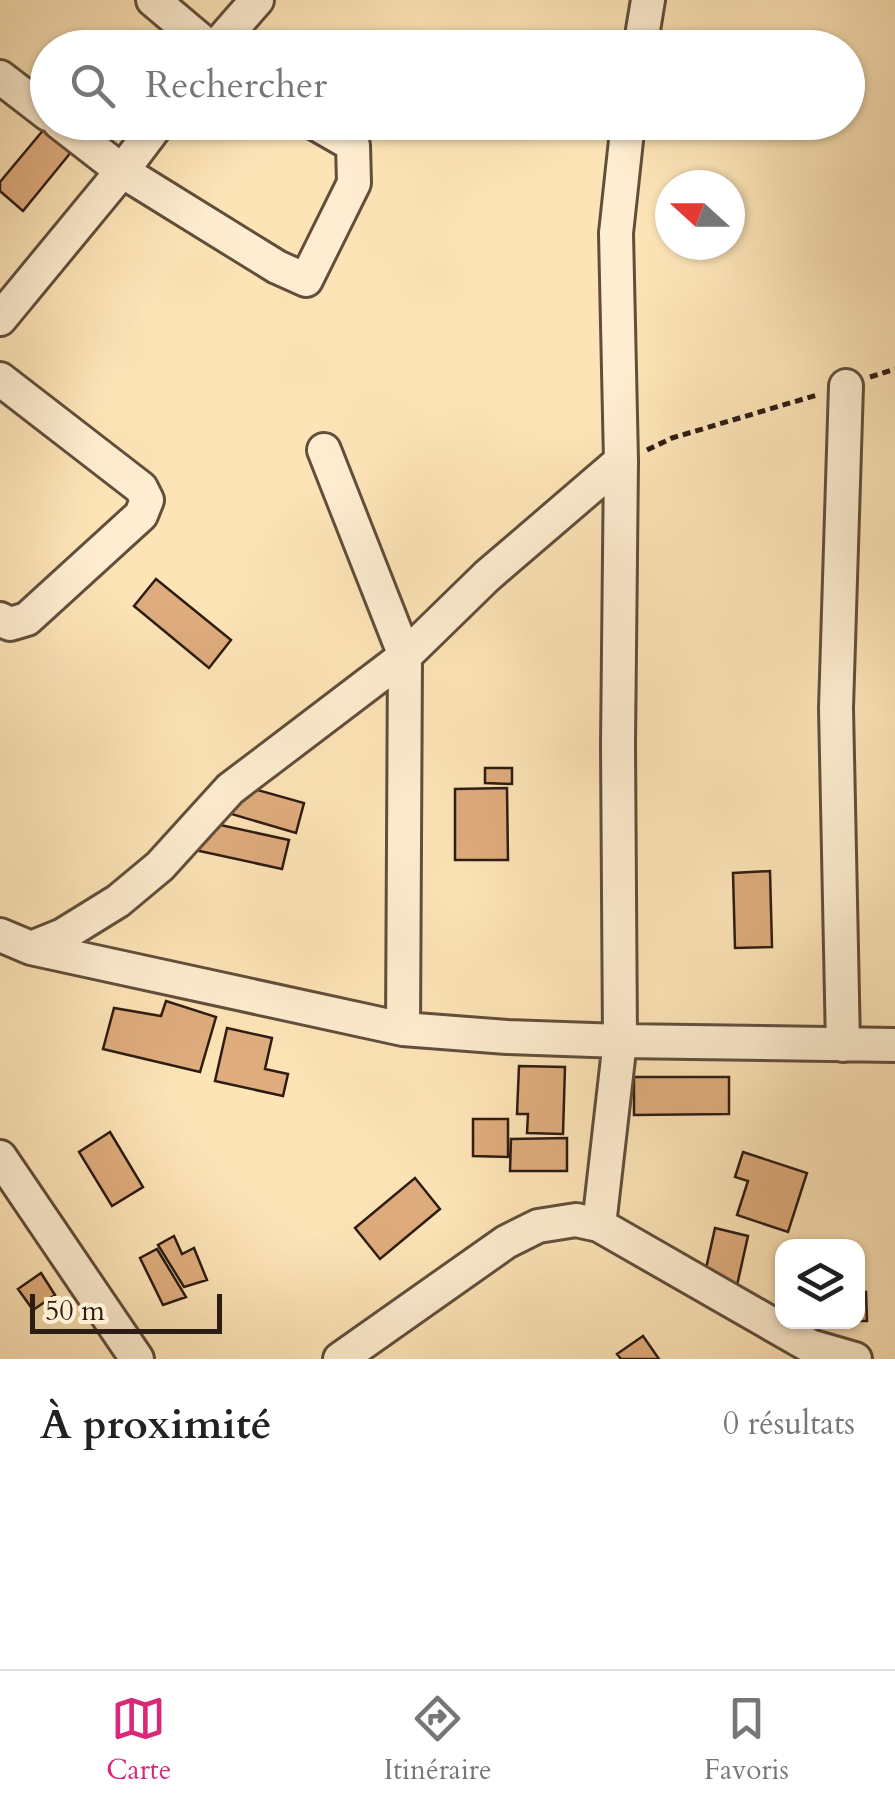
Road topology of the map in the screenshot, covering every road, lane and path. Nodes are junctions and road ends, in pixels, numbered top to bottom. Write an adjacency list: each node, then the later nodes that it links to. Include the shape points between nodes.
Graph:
1 (153, 0): 4 (street)
2 (257, 0): 5 (street)
3 (648, 0): 6 (street)
4 (190, 30)
5 (229, 30)
6 (643, 30)
7 (0, 78): 8 (street)
8 (30, 100)
9 (82, 140): 13 (street)
10 (145, 140): 13 (street)
11 (343, 140): 13 (street, via 353,146 354,183 306,280)
12 (626, 140): 19 (street, via 616,233)
13 (122, 171): 14 (street)
14 (0, 319)
15 (895, 369): 17 (path)
16 (0, 379): 20 (street, via 141,488 147,500 141,515 27,619)
17 (846, 386): 19 (path, via 672,438); 26 (street, via 836,708)
18 (324, 450): 21 (street)
19 (621, 461): 21 (street); 25 (street)
20 (0, 619)
21 (406, 656): 23 (street, via 230,789 118,902); 24 (street)
22 (0, 936): 23 (street)
23 (31, 948): 24 (street)
24 (402, 1029): 25 (street)
25 (620, 1042): 26 (street); 29 (street)
26 (843, 1045): 27 (street)
27 (895, 1045)
28 (0, 1157): 31 (street)
29 (599, 1225): 30 (street); 32 (street, via 552,1222 506,1242)
30 (803, 1353): 33 (street)
31 (137, 1359)
32 (340, 1359)
33 (855, 1359)

